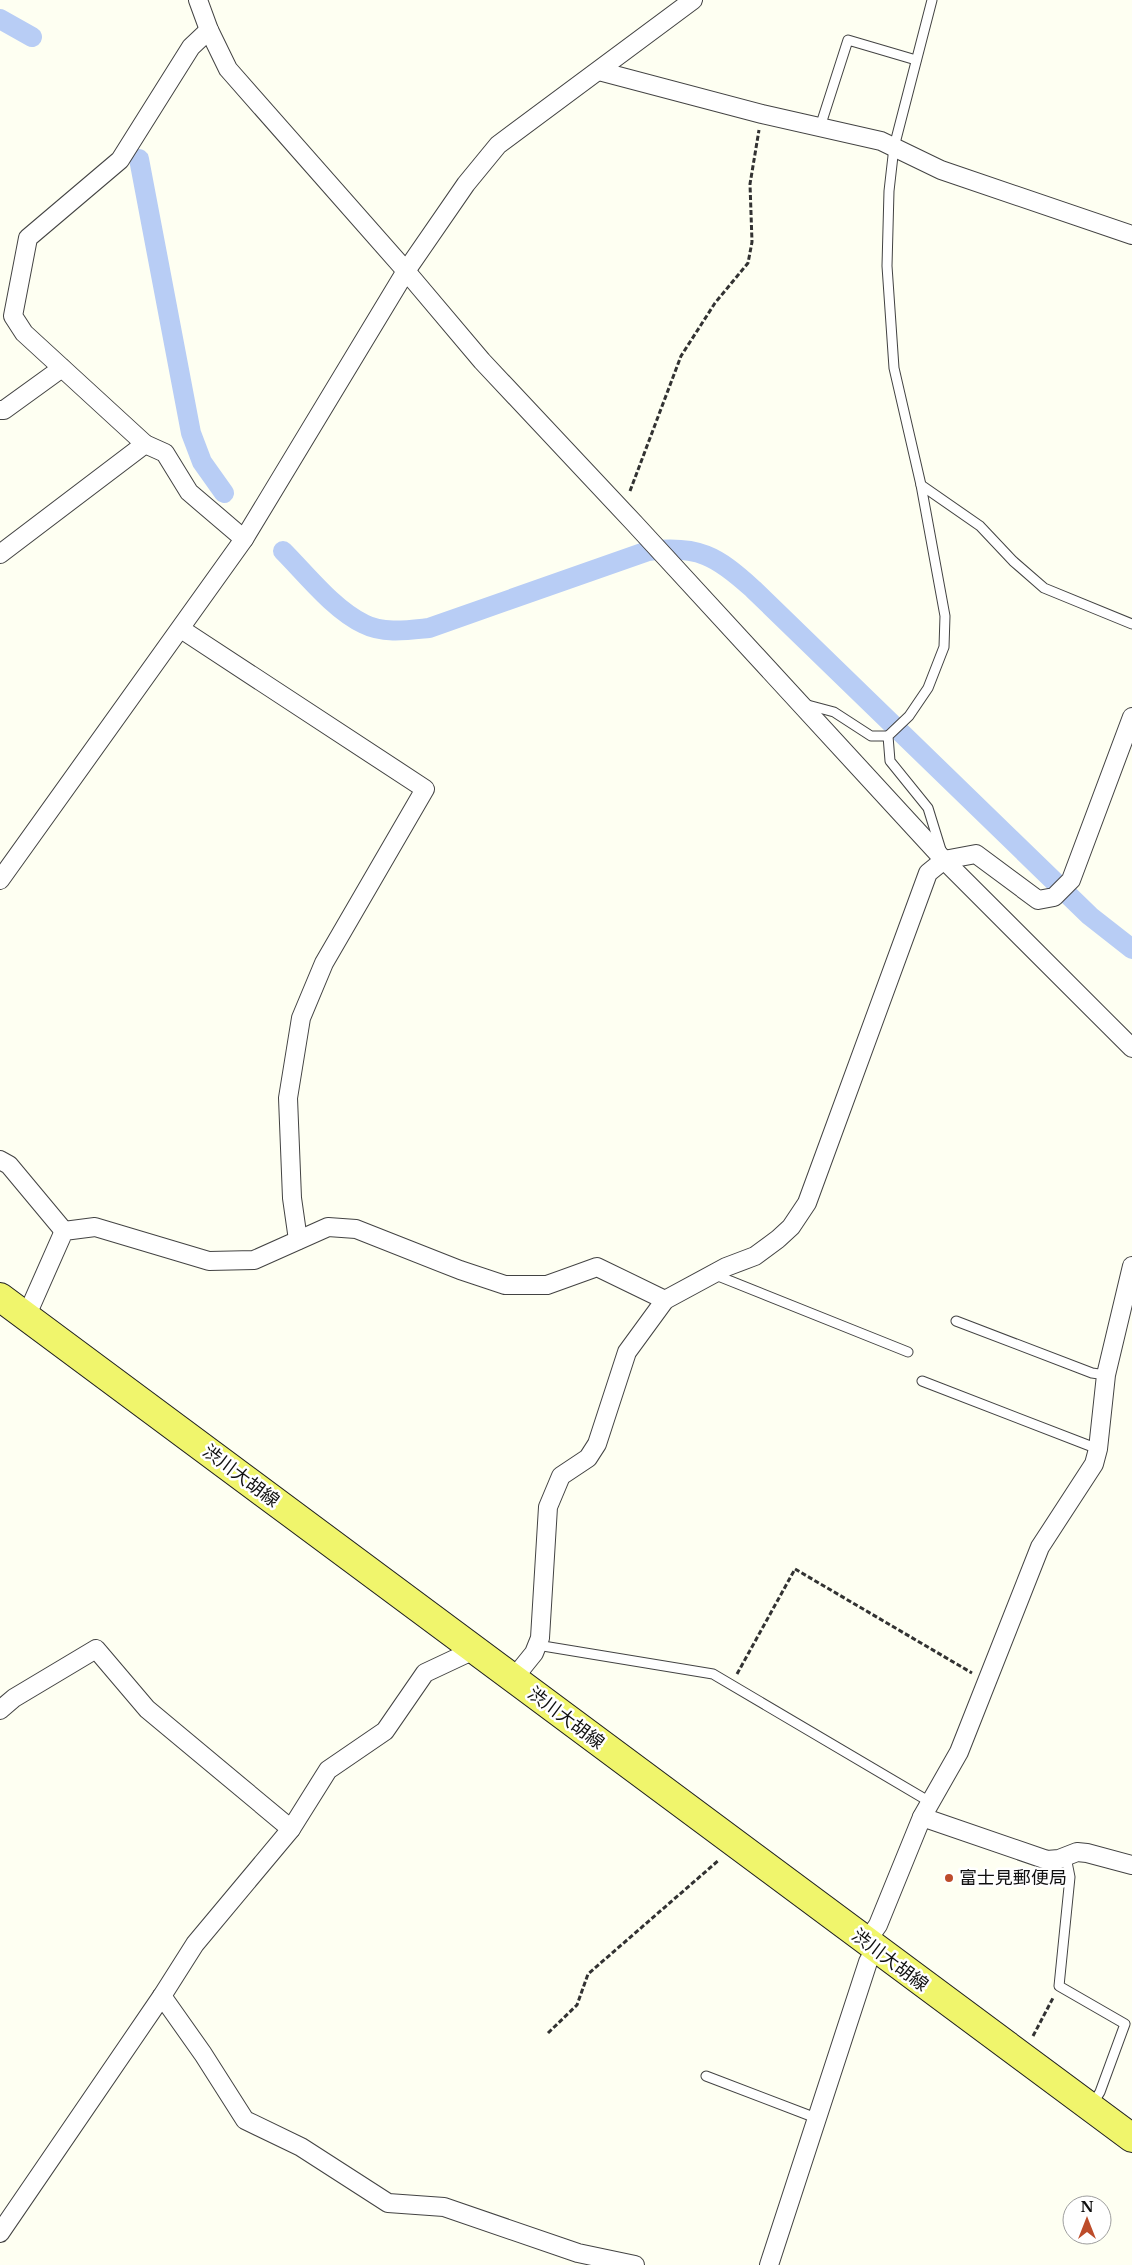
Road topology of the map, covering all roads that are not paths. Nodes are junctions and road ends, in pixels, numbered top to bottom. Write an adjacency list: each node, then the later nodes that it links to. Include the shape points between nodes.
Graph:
1 (198, 0): 4 (street)
2 (692, 0): 6 (street)
3 (932, 0): 5 (lane)
4 (209, 30): 10 (street, via 228,69); 11 (street, via 191,47 120,160 28,238 13,316 24,333)
5 (916, 60): 7 (lane, via 848,40); 8 (lane)
6 (600, 71): 7 (street); 10 (street, via 498,144)
7 (820, 127): 8 (street)
8 (894, 147): 9 (street, via 941,170); 14 (lane, via 887,266 894,359)
9 (1132, 235)
10 (406, 271): 15 (street); 19 (street, via 482,361)
11 (62, 368): 12 (street); 13 (street)
12 (0, 410)
13 (145, 444): 15 (street, via 165,452 189,492); 16 (street)
14 (921, 485): 17 (lane, via 980,526 1044,588); 21 (lane, via 945,616 944,647 928,688 909,716)
15 (244, 539): 18 (street)
16 (0, 554)
17 (1132, 624)
18 (181, 629): 23 (street); 27 (street, via 425,790 324,963 300,1018 288,1098 292,1198)
19 (800, 703): 21 (lane, via 834,712 871,736); 22 (street)
20 (1132, 717): 22 (street, via 1071,880 1054,897 1038,900 976,854)
21 (888, 736): 22 (lane, via 890,761 928,808)
22 (944, 860): 24 (street); 29 (street, via 928,873 807,1203 791,1227 778,1239 755,1256)
23 (0, 880)
24 (1132, 1048)
25 (0, 1160): 26 (street, via 9,1165)
26 (64, 1231): 27 (street, via 96,1227 209,1261 254,1260); 32 (street)
27 (298, 1240): 31 (street, via 328,1227 356,1229 505,1285 547,1285 597,1267)
28 (1132, 1266): 35 (street)
29 (712, 1274): 31 (street); 34 (lane)
30 (0, 1297): 32 (main road, 渋川大胡線)
31 (664, 1300): 38 (street, via 627,1352 597,1444 588,1458 560,1476 548,1507)
32 (26, 1317): 39 (main road, 渋川大胡線)
33 (956, 1321): 35 (lane, via 1092,1373)
34 (908, 1352)
35 (1106, 1375): 37 (street)
36 (922, 1380): 37 (lane)
37 (1098, 1448): 42 (street, via 1094,1464 1040,1547 959,1752)
38 (537, 1645): 40 (street); 42 (lane, via 713,1674)
39 (474, 1650): 40 (main road, 渋川大胡線); 44 (street, via 425,1673 384,1731 328,1770)
40 (513, 1679): 47 (main road, 渋川大胡線)
41 (0, 1710): 44 (street, via 14,1698 96,1649 146,1709)
42 (930, 1802): 43 (street)
43 (922, 1817): 45 (street, via 1047,1860); 47 (street)
44 (292, 1829): 48 (street, via 195,1944)
45 (1066, 1857): 46 (street, via 1087,1852); 50 (lane, via 1070,1877 1059,1986 1125,2024 1100,2092)
46 (1132, 1865)
47 (871, 1946): 50 (main road, 渋川大胡線); 51 (street)
48 (162, 1996): 53 (street); 54 (street, via 245,2120 301,2147 388,2203 444,2207 578,2253)
49 (706, 2076): 51 (lane)
50 (1090, 2107): 52 (main road, 渋川大胡線)
51 (816, 2118): 55 (street)
52 (1132, 2138)
53 (0, 2233)
54 (635, 2265)
55 (769, 2265)

